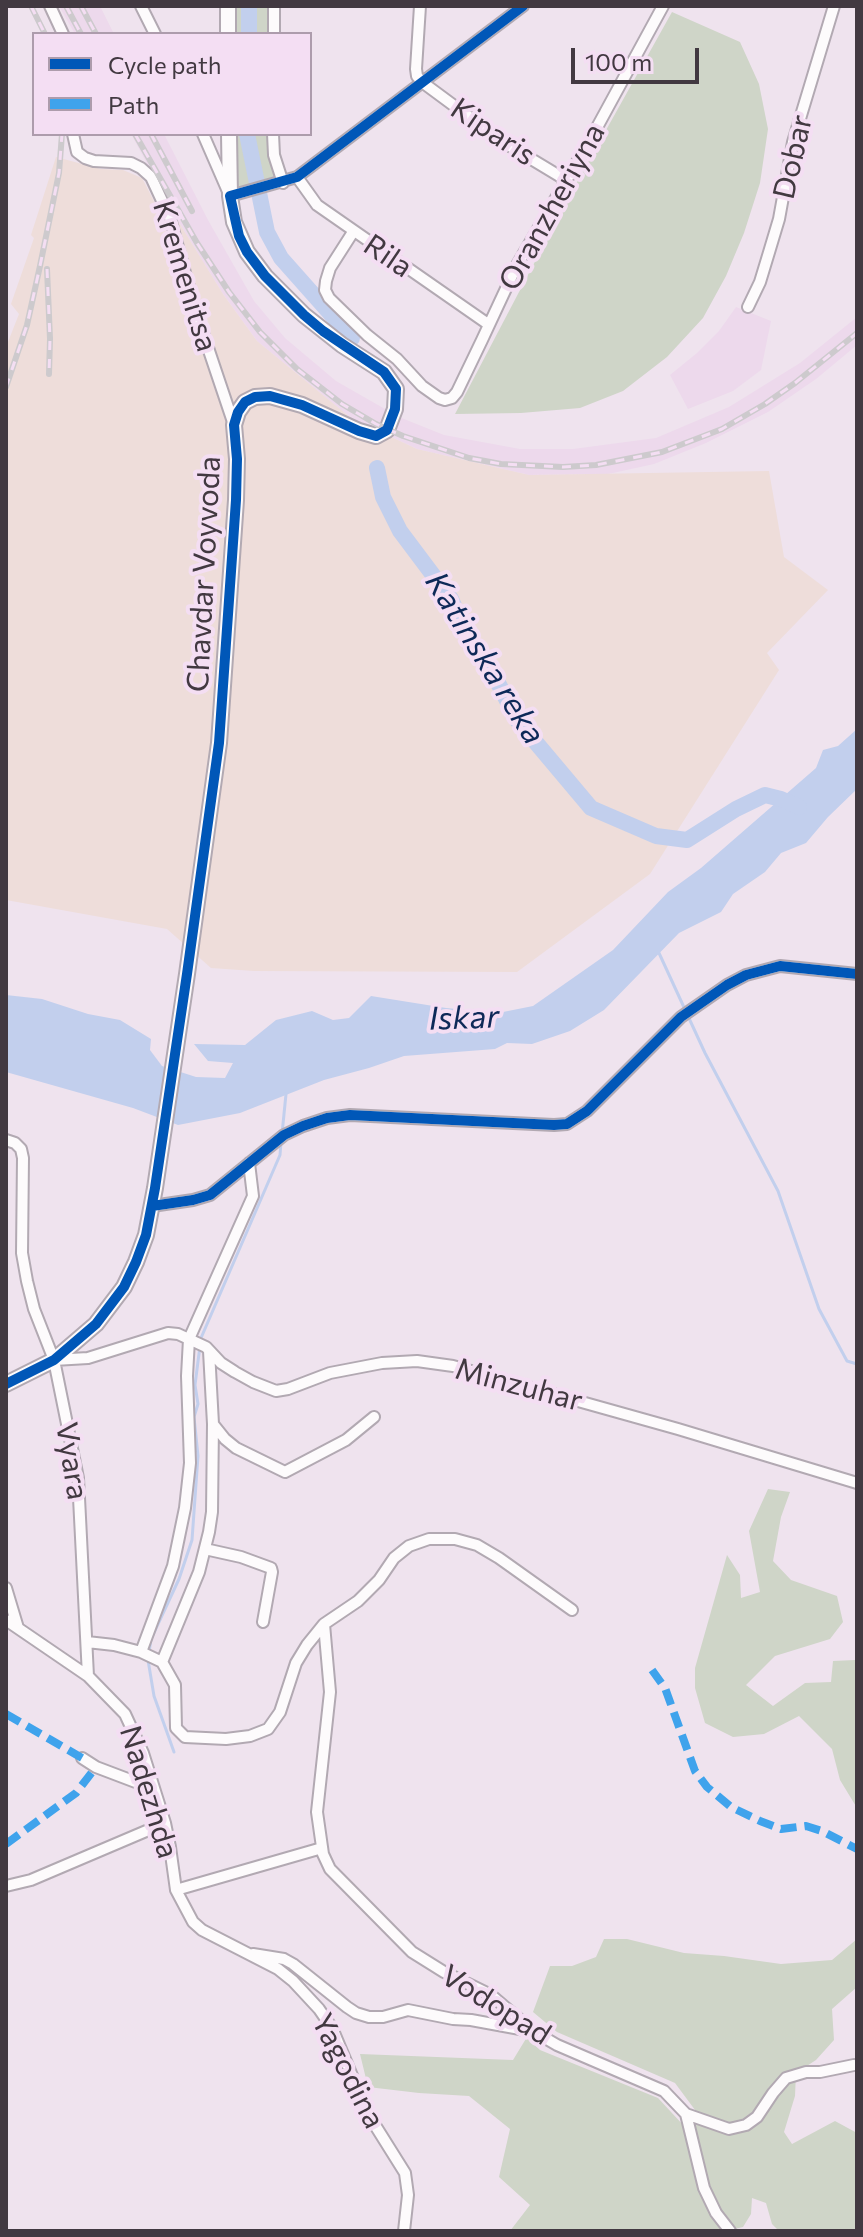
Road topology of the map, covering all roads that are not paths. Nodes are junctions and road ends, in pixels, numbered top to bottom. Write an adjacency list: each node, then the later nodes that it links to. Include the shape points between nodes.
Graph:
1 (50, 6): 9 (street)
2 (141, 6): 10 (street)
3 (228, 6): 11 (street)
4 (274, 6): 12 (street)
5 (420, 6): 13 (street, via 416,69)
6 (523, 6): 13 (street)
7 (663, 6): 19 (street, Oranzheriyna)
8 (834, 6): 23 (street, Dobar, via 793,142 779,219)
9 (62, 32)
10 (154, 32)
11 (228, 32)
12 (274, 32)
13 (422, 82): 18 (street); 19 (street, Kiparis, via 503,142)
14 (73, 136): 25 (street, Kremenitsa, via 77,152 85,158 131,163 151,177 170,218)
15 (204, 136): 21 (street)
16 (229, 136): 21 (street, Chavdar Voyvoda)
17 (273, 136): 20 (street)
18 (297, 177): 20 (street); 22 (street, Rila, via 317,205)
19 (566, 180): 24 (street, Oranzheriyna)
20 (283, 183): 21 (street)
21 (230, 196): 25 (street, Chavdar Voyvoda, via 239,236 265,276 323,331 384,372 396,389 392,420 376,436 270,396 245,402)
22 (353, 232): 24 (street, Rila); 24 (street, Oranzheriyna, via 330,268 325,290 431,393 445,400 457,392)
23 (748, 307)
24 (488, 324)
25 (234, 425): 29 (street, Chavdar Voyvoda, via 236,500 226,670)
26 (857, 974): 28 (street, via 780,966 727,985 681,1017 587,1111 567,1124 350,1115 284,1135)
27 (6, 1140): 32 (street, Vyara, via 21,1149 23,1158 22,1253 34,1309)
28 (249, 1163): 29 (street, via 210,1195); 30 (street, via 253,1196)
29 (152, 1206): 32 (street, via 124,1287 96,1324)
30 (192, 1340): 31 (street, Minzuhar); 32 (street, via 168,1333 88,1358); 45 (street, via 185,1508)
31 (208, 1349): 35 (street); 36 (street, Minzuhar, via 235,1372 276,1391 382,1363 453,1366)
32 (54, 1360): 33 (street); 44 (street, Vyara, via 78,1478)
33 (6, 1384)
34 (374, 1417): 35 (street, via 346,1440 285,1472 236,1448)
35 (213, 1424): 37 (street, via 212,1512)
36 (857, 1483)
37 (205, 1549): 41 (street, via 271,1568); 45 (street, via 191,1591)
38 (6, 1588): 43 (street)
39 (572, 1610): 42 (street, via 477,1545 429,1539 394,1558 358,1601)
40 (6, 1620): 43 (street, Nadezhda)
41 (263, 1622)
42 (324, 1624): 45 (street, via 296,1663 280,1712 268,1729 250,1736 185,1737 176,1728 175,1685); 50 (street, Vodopad, via 330,1692 317,1812)
43 (18, 1628): 46 (street, Nadezhda)
44 (87, 1642): 45 (street); 46 (street, Vyara)
45 (151, 1656)
46 (88, 1676): 48 (street, Nadezhda, via 125,1714)
47 (82, 1758): 48 (street)
48 (154, 1789): 49 (street, Nadezhda)
49 (165, 1823): 51 (street); 52 (street, Nadezhda)
50 (322, 1848): 52 (street); 55 (street, Vodopad, via 330,1869 412,1952 491,1995)
51 (8, 1886)
52 (176, 1890): 53 (street, Nadezhda)
53 (193, 1922): 54 (street, Yagodina)
54 (240, 1951): 55 (street, via 284,1959 347,2007 369,2017 408,2010); 58 (street, Yagodina, via 293,1981 332,2028 368,2114 405,2173)
55 (533, 2031): 57 (street, Vodopad, via 664,2091)
56 (854, 2065): 57 (street, Vodopad, via 786,2078 746,2125 729,2129)
57 (686, 2114): 59 (street, via 704,2188)
58 (404, 2231)
59 (730, 2231)

